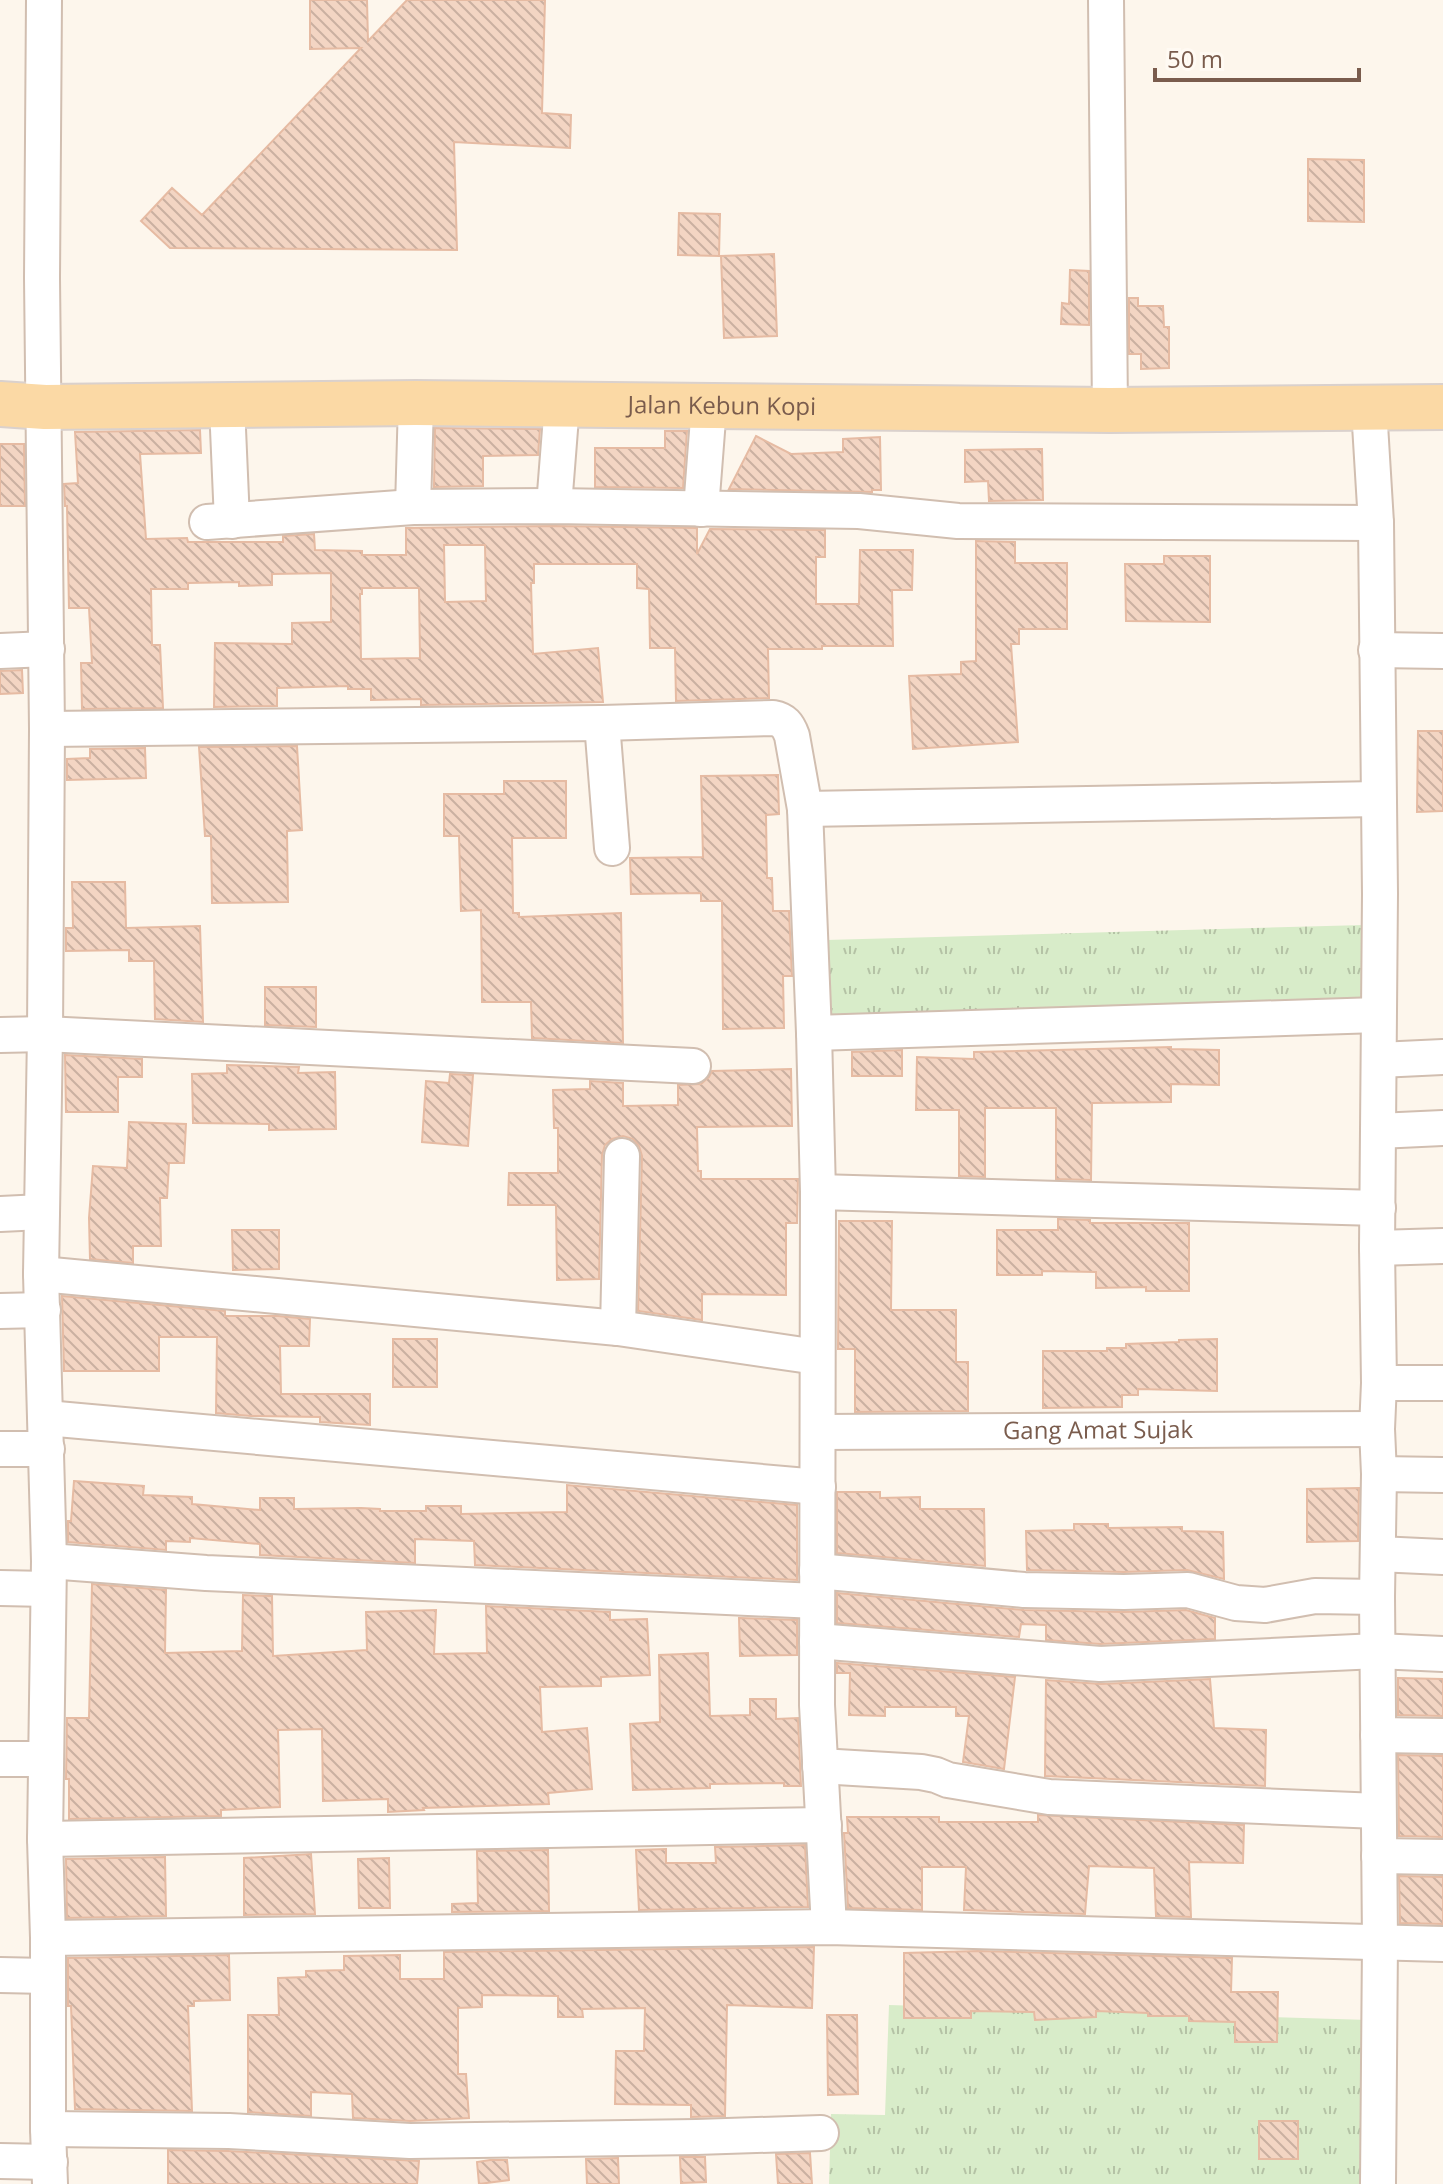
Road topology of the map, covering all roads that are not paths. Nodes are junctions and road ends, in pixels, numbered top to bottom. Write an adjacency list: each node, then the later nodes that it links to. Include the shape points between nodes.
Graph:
1 (44, 0): 8 (street)
2 (1106, 0): 11 (street)
3 (416, 403): 5 (main road, Jalan Kebun Kopi); 6 (main road, Jalan Kebun Kopi); 13 (street)
4 (0, 404): 8 (main road, Jalan Kebun Kopi)
5 (562, 404): 7 (main road, Jalan Kebun Kopi); 12 (street)
6 (227, 406): 8 (main road, Jalan Kebun Kopi); 13 (street, via 219,522)
7 (709, 406): 11 (main road, Jalan Kebun Kopi); 14 (street)
8 (45, 407): 16 (street)
9 (1443, 407): 10 (main road, Jalan Kebun Kopi)
10 (1369, 408): 11 (main road, Jalan Kebun Kopi); 15 (street)
11 (1110, 410)
12 (554, 506): 13 (street); 14 (street)
13 (413, 507)
14 (701, 509): 15 (street, via 859,511 958,521)
15 (1376, 523): 17 (street)
16 (47, 649): 18 (street); 21 (street)
17 (1376, 650): 19 (street); 22 (street)
18 (0, 651)
19 (1443, 651)
20 (602, 723): 21 (street); 23 (street, via 781,719 792,736); 24 (street)
21 (47, 729): 27 (street)
22 (1378, 799): 23 (street); 25 (street)
23 (805, 809): 26 (street)
24 (612, 848)
25 (1378, 1015): 26 (street); 30 (street)
26 (814, 1033): 35 (street)
27 (45, 1034): 28 (street); 31 (street); 37 (street)
28 (0, 1035)
29 (1443, 1057): 30 (street)
30 (1379, 1060): 33 (street)
31 (693, 1066)
32 (1443, 1128): 33 (street)
33 (1378, 1131): 36 (street)
34 (622, 1156): 44 (street)
35 (818, 1192): 36 (street); 45 (street)
36 (1378, 1208): 40 (street)
37 (42, 1212): 38 (street); 41 (street)
38 (0, 1214)
39 (1443, 1246): 40 (street)
40 (1377, 1248): 46 (street)
41 (41, 1274): 42 (street); 44 (street)
42 (43, 1310): 43 (street); 50 (street)
43 (0, 1311)
44 (618, 1328): 45 (street)
45 (817, 1357): 49 (street)
46 (1379, 1383): 47 (street); 48 (street)
47 (1443, 1383)
48 (1377, 1429): 49 (street, Gang Amat Sujak); 52 (street)
49 (818, 1432): 54 (street)
50 (46, 1434): 51 (street); 54 (street); 57 (street)
51 (0, 1449)
52 (1379, 1474): 53 (street); 55 (street)
53 (1443, 1475)
54 (818, 1487): 58 (street)
55 (1378, 1554): 56 (street); 60 (street)
56 (1443, 1557)
57 (48, 1575): 58 (street, via 206,1573); 59 (street); 67 (street)
58 (817, 1586): 60 (street, via 1188,1590 1265,1605 1315,1596); 61 (street)
59 (0, 1588)
60 (1377, 1597): 62 (street)
61 (817, 1641): 62 (street, via 1100,1664); 68 (street)
62 (1377, 1651): 63 (street); 64 (street)
63 (1443, 1654)
64 (1378, 1735): 65 (street); 69 (street)
65 (1443, 1736)
66 (0, 1759): 67 (street)
67 (45, 1759): 71 (street)
68 (820, 1766): 69 (street, via 921,1772 1049,1797); 70 (street)
69 (1378, 1811): 72 (street)
70 (824, 1825): 71 (street); 74 (street)
71 (45, 1839): 75 (street)
72 (1379, 1856): 73 (street); 76 (street)
73 (1443, 1857)
74 (829, 1927): 75 (street); 76 (street)
75 (48, 1938): 79 (street)
76 (1380, 1942): 77 (street); 84 (street)
77 (1443, 1944)
78 (0, 1975): 79 (street)
79 (47, 1976): 80 (street)
80 (48, 2129): 81 (street, via 410,2141); 83 (street)
81 (821, 2133)
82 (0, 2161): 83 (street)
83 (50, 2173)
84 (1378, 2184)

